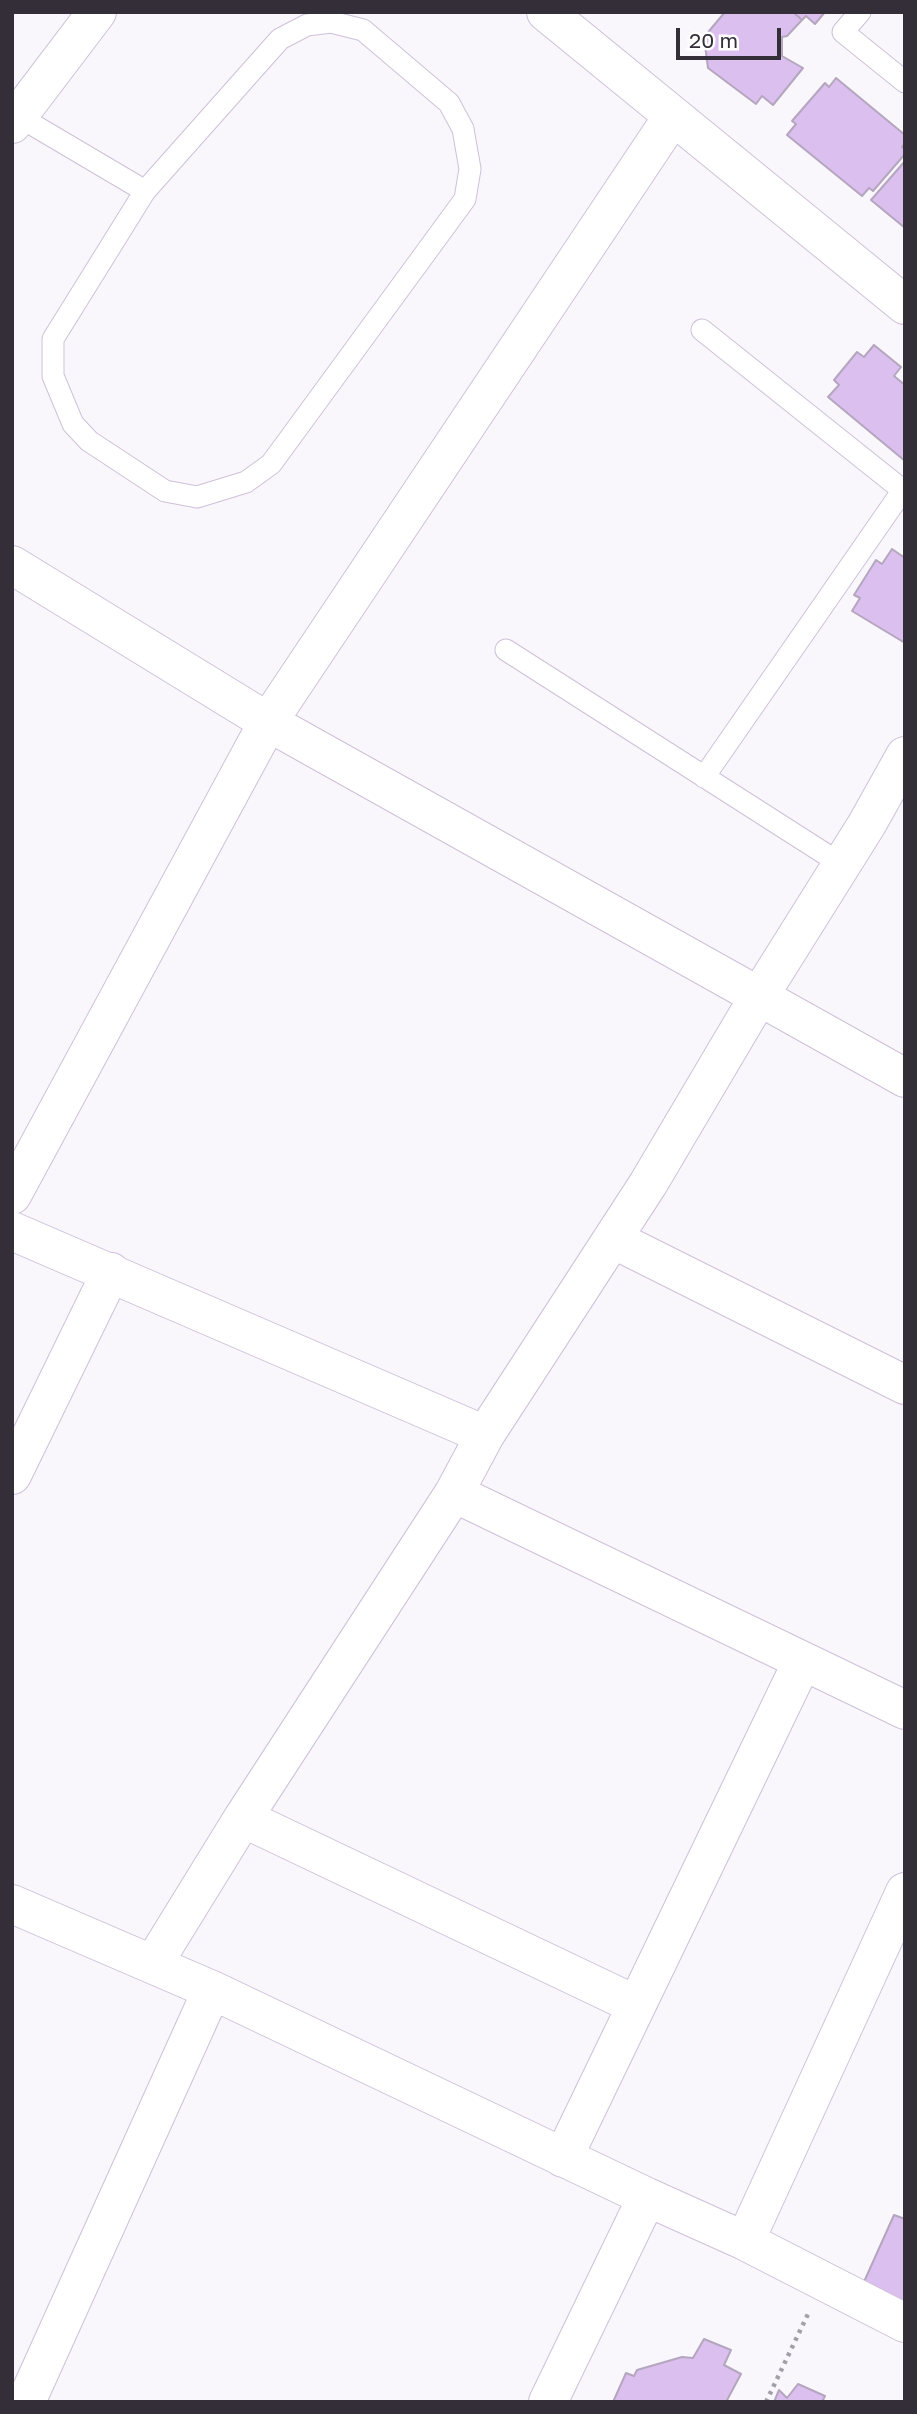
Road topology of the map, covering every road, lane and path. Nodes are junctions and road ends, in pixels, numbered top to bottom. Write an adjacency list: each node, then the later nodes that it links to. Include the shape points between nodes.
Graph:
1 (97, 12): 6 (street)
2 (546, 12): 5 (street)
3 (860, 12): 4 (lane, via 843,32)
4 (905, 82)
5 (673, 116): 8 (street); 13 (street)
6 (14, 117): 7 (lane)
7 (145, 191): 7 (lane, via 53,339 53,376 73,424 89,441 165,491 197,497 246,482 271,464 466,199 470,169 463,129 449,103 363,30 331,22 307,26 281,39)
8 (905, 305)
9 (702, 331): 10 (lane)
10 (904, 491): 15 (lane)
11 (12, 565): 13 (street)
12 (506, 650): 15 (lane)
13 (268, 722): 17 (street); 19 (street)
14 (905, 757): 16 (street)
15 (704, 777): 16 (lane)
16 (841, 864): 17 (street)
17 (758, 998): 18 (street); 21 (street)
18 (905, 1078)
19 (12, 1195)
20 (12, 1231): 22 (street)
21 (613, 1239): 23 (street); 24 (street)
22 (111, 1272): 24 (street); 25 (street)
23 (905, 1385)
24 (485, 1435): 26 (street)
25 (12, 1475)
26 (454, 1493): 27 (street); 29 (street)
27 (802, 1662): 28 (street); 34 (street)
28 (905, 1710)
29 (243, 1818): 32 (street); 34 (street)
30 (905, 1892): 37 (street)
31 (12, 1904): 32 (street)
32 (153, 1964): 33 (street)
33 (212, 1990): 35 (street); 40 (street)
34 (636, 2005): 35 (street)
35 (563, 2158): 36 (street)
36 (647, 2197): 37 (street); 41 (street)
37 (745, 2241): 38 (street)
38 (823, 2282): 39 (street); 42 (path)
39 (905, 2323)
40 (26, 2402)
41 (548, 2402)
42 (766, 2402)

